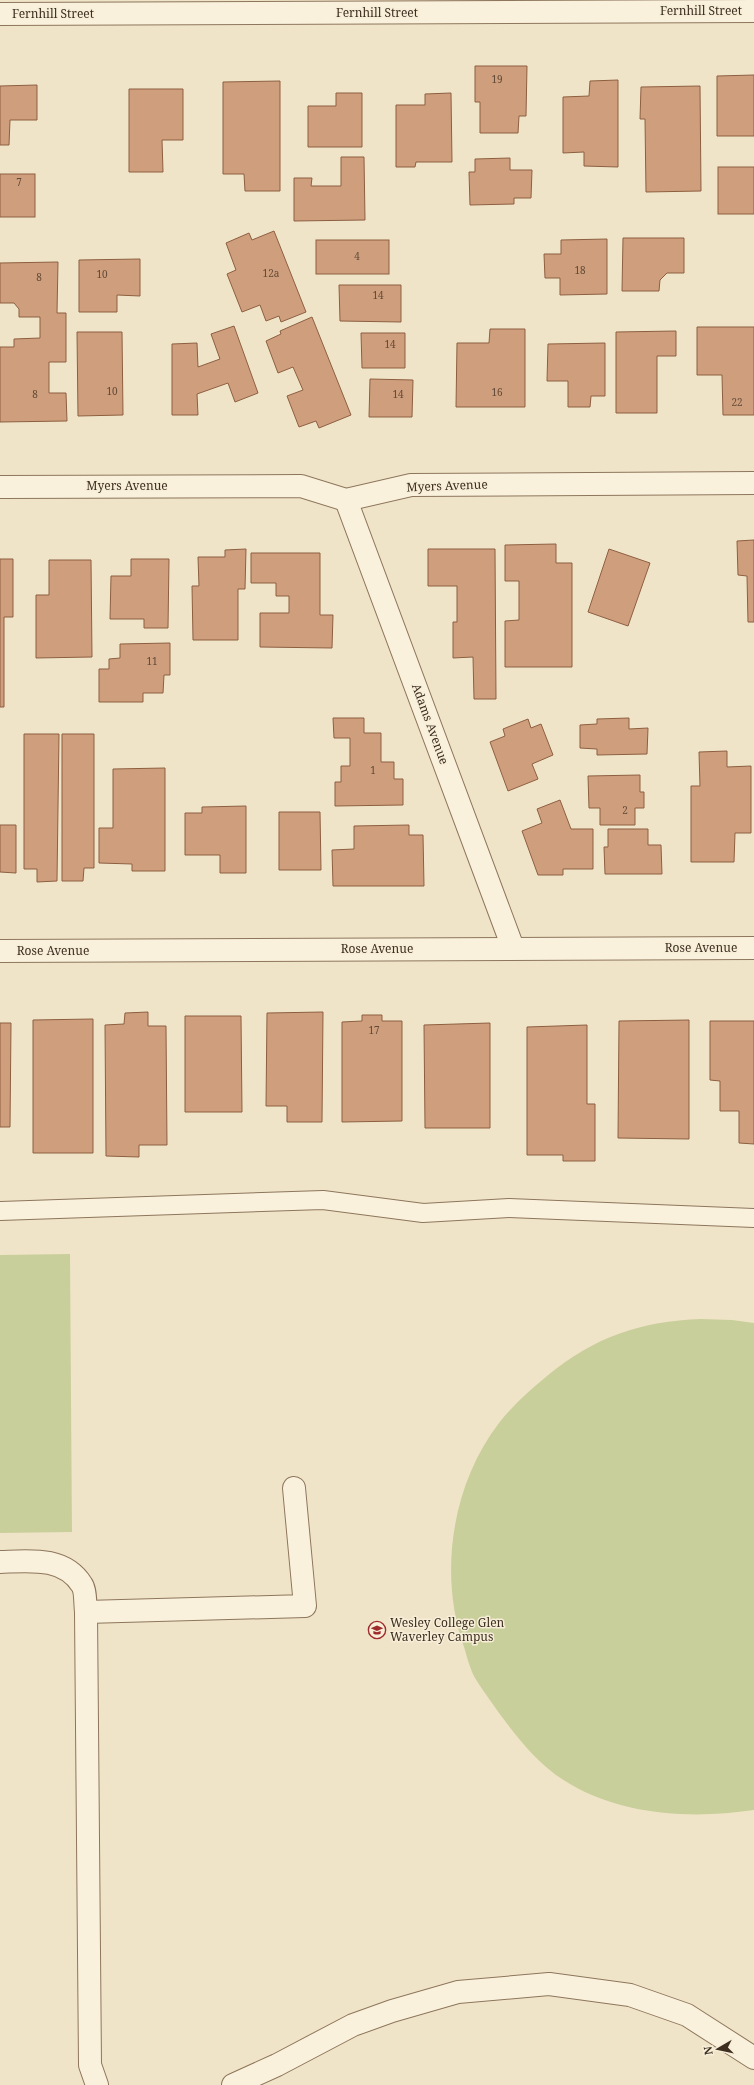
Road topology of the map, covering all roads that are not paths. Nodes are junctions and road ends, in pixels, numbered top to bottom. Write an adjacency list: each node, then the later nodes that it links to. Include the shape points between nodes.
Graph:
1 (754, 11): 2 (street, Fernhill Street)
2 (0, 14)
3 (754, 483): 5 (street, Myers Avenue, via 411,485)
4 (0, 486): 5 (street, Myers Avenue, via 301,486)
5 (346, 500): 6 (street, Adams Avenue)
6 (513, 948): 7 (street, Rose Avenue); 8 (street, Rose Avenue)
7 (754, 948)
8 (0, 951)
9 (0, 1210): 10 (lane, via 323,1200 423,1213 509,1208)
10 (754, 1218)
11 (294, 1488): 13 (street, via 305,1606)
12 (0, 1562): 13 (street, via 41,1561 63,1566 82,1585)
13 (86, 1612): 15 (street, via 90,2065)
14 (754, 2058): 16 (street, via 687,2015 630,1995 548,1984 458,1992 392,2011 353,2026 277,2066)
15 (96, 2085)
16 (233, 2085)

